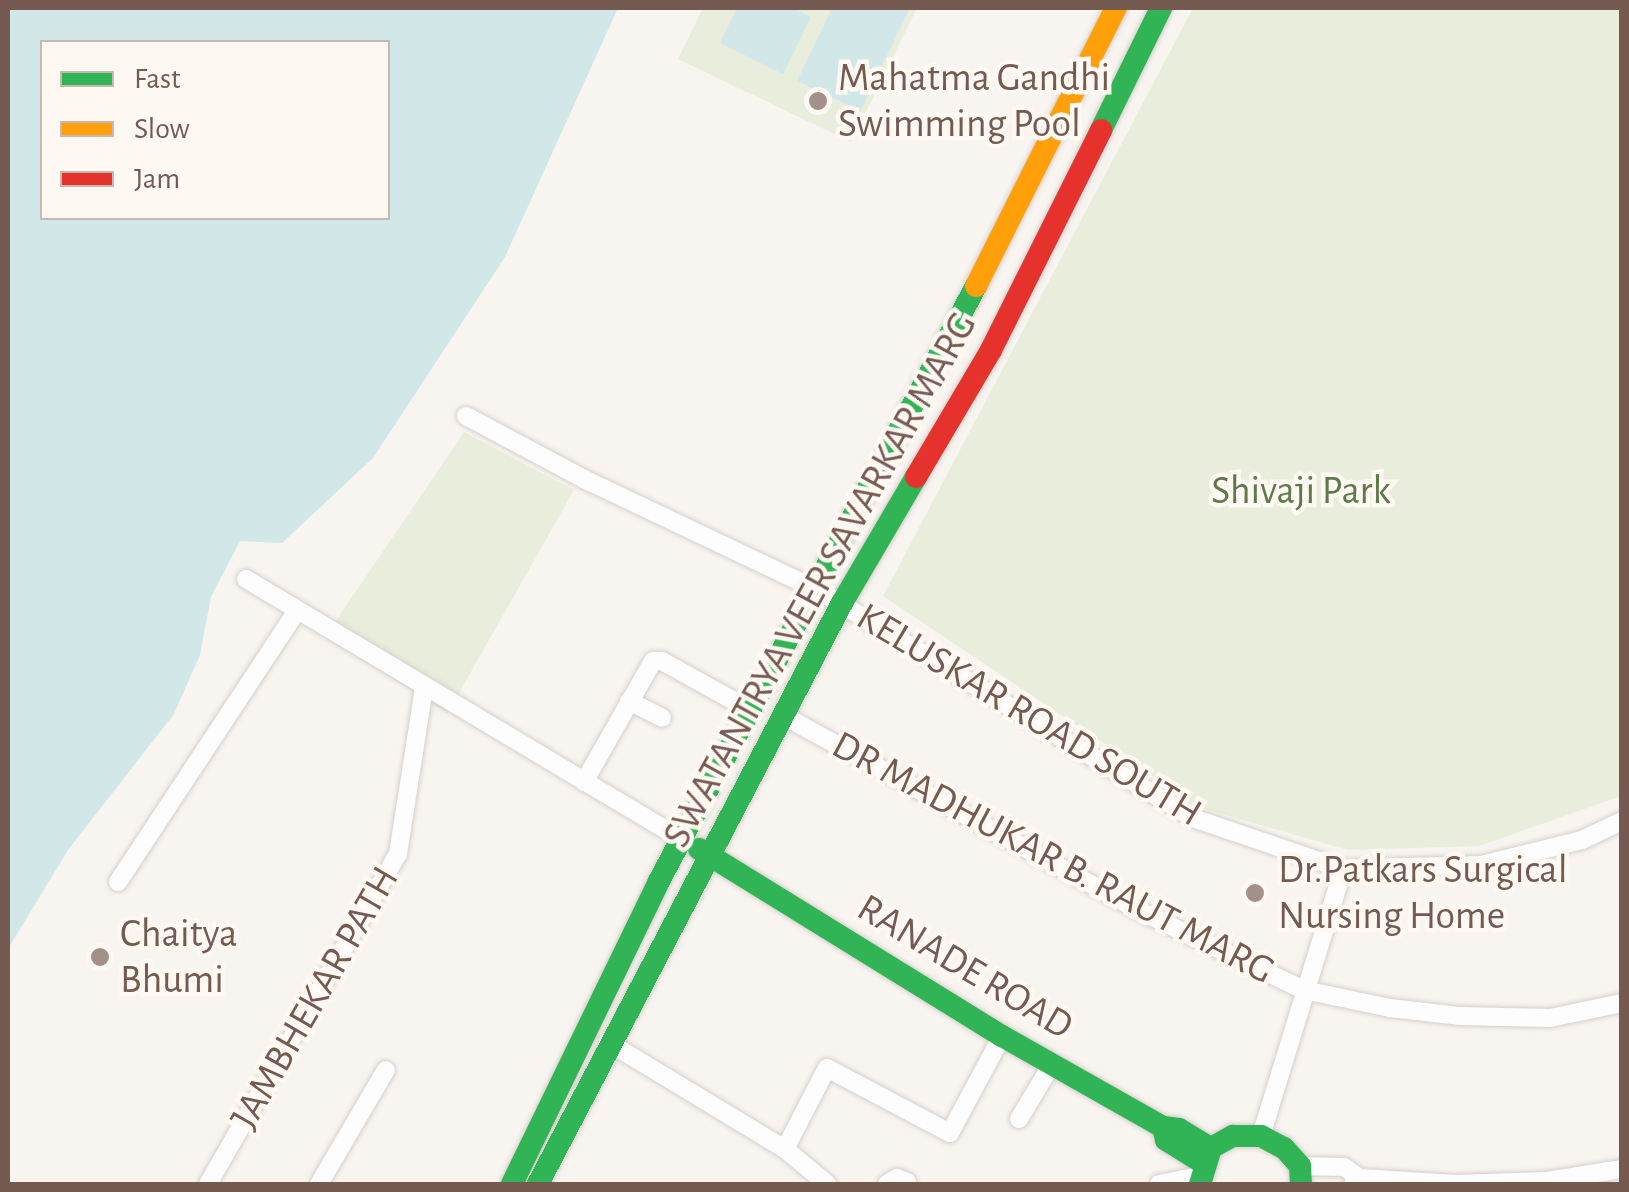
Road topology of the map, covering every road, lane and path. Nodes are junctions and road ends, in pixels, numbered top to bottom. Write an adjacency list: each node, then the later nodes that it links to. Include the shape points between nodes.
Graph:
1 (1116, 8): 5 (main road, SWATANTRYA VEER SAVARKAR MARG)
2 (1160, 8): 6 (main road, SWATANTRYA VEER SAVARKAR MARG, via 991,350)
3 (466, 416): 5 (street, KELUSKAR ROAD SOUTH)
4 (246, 580): 7 (street)
5 (818, 590): 6 (street, KELUSKAR ROAD SOUTH); 10 (main road, SWATANTRYA VEER SAVARKAR MARG)
6 (842, 603): 11 (main road, SWATANTRYA VEER SAVARKAR MARG); 17 (street, KELUSKAR ROAD SOUTH, via 1194,818)
7 (297, 611): 8 (street); 18 (street)
8 (424, 688): 13 (street); 33 (street, JAMBHEKAR PATH, via 398,854)
9 (629, 701): 10 (street, via 648,664 657,660); 12 (street); 13 (street)
10 (752, 711): 15 (main road, SWATANTRYA VEER SAVARKAR MARG)
11 (784, 716): 16 (main road, SWATANTRYA VEER SAVARKAR MARG); 19 (street, DR MADHUKAR B. RAUT MARG, via 1148,915)
12 (662, 718)
13 (584, 782): 15 (street)
14 (1622, 822): 17 (street, KELUSKAR ROAD SOUTH, via 1582,840 1481,865)
15 (683, 840): 16 (main road, RANADE ROAD); 35 (main road, SWATANTRYA VEER SAVARKAR MARG)
16 (712, 857): 21 (main road, RANADE ROAD); 22 (main road, SWATANTRYA VEER SAVARKAR MARG)
17 (1343, 869): 19 (street)
18 (118, 882)
19 (1304, 990): 20 (street, DR MADHUKAR B. RAUT MARG, via 1458,1016 1550,1018); 26 (street)
20 (1622, 1004)
21 (1002, 1036): 24 (main road, RANADE ROAD); 27 (street, via 983,1085 950,1133 828,1068)
22 (608, 1042): 27 (street); 36 (main road, SWATANTRYA VEER SAVARKAR MARG)
23 (386, 1070): 34 (street)
24 (1041, 1074): 25 (street); 28 (main road, RANADE ROAD, via 1179,1129)
25 (1019, 1120)
26 (1261, 1136): 28 (main road, via 1234,1136); 30 (main road, via 1284,1148)
27 (785, 1149): 37 (street)
28 (1203, 1168): 39 (street)
29 (1622, 1168): 40 (street, via 1547,1181)
30 (1300, 1175): 31 (street, via 1344,1167)
31 (1356, 1181): 40 (street)
32 (907, 1182): 38 (street)
33 (208, 1184)
34 (319, 1184)
35 (512, 1184)
36 (538, 1184)
37 (827, 1184)
38 (887, 1184)
39 (1160, 1184)
40 (1455, 1184)

